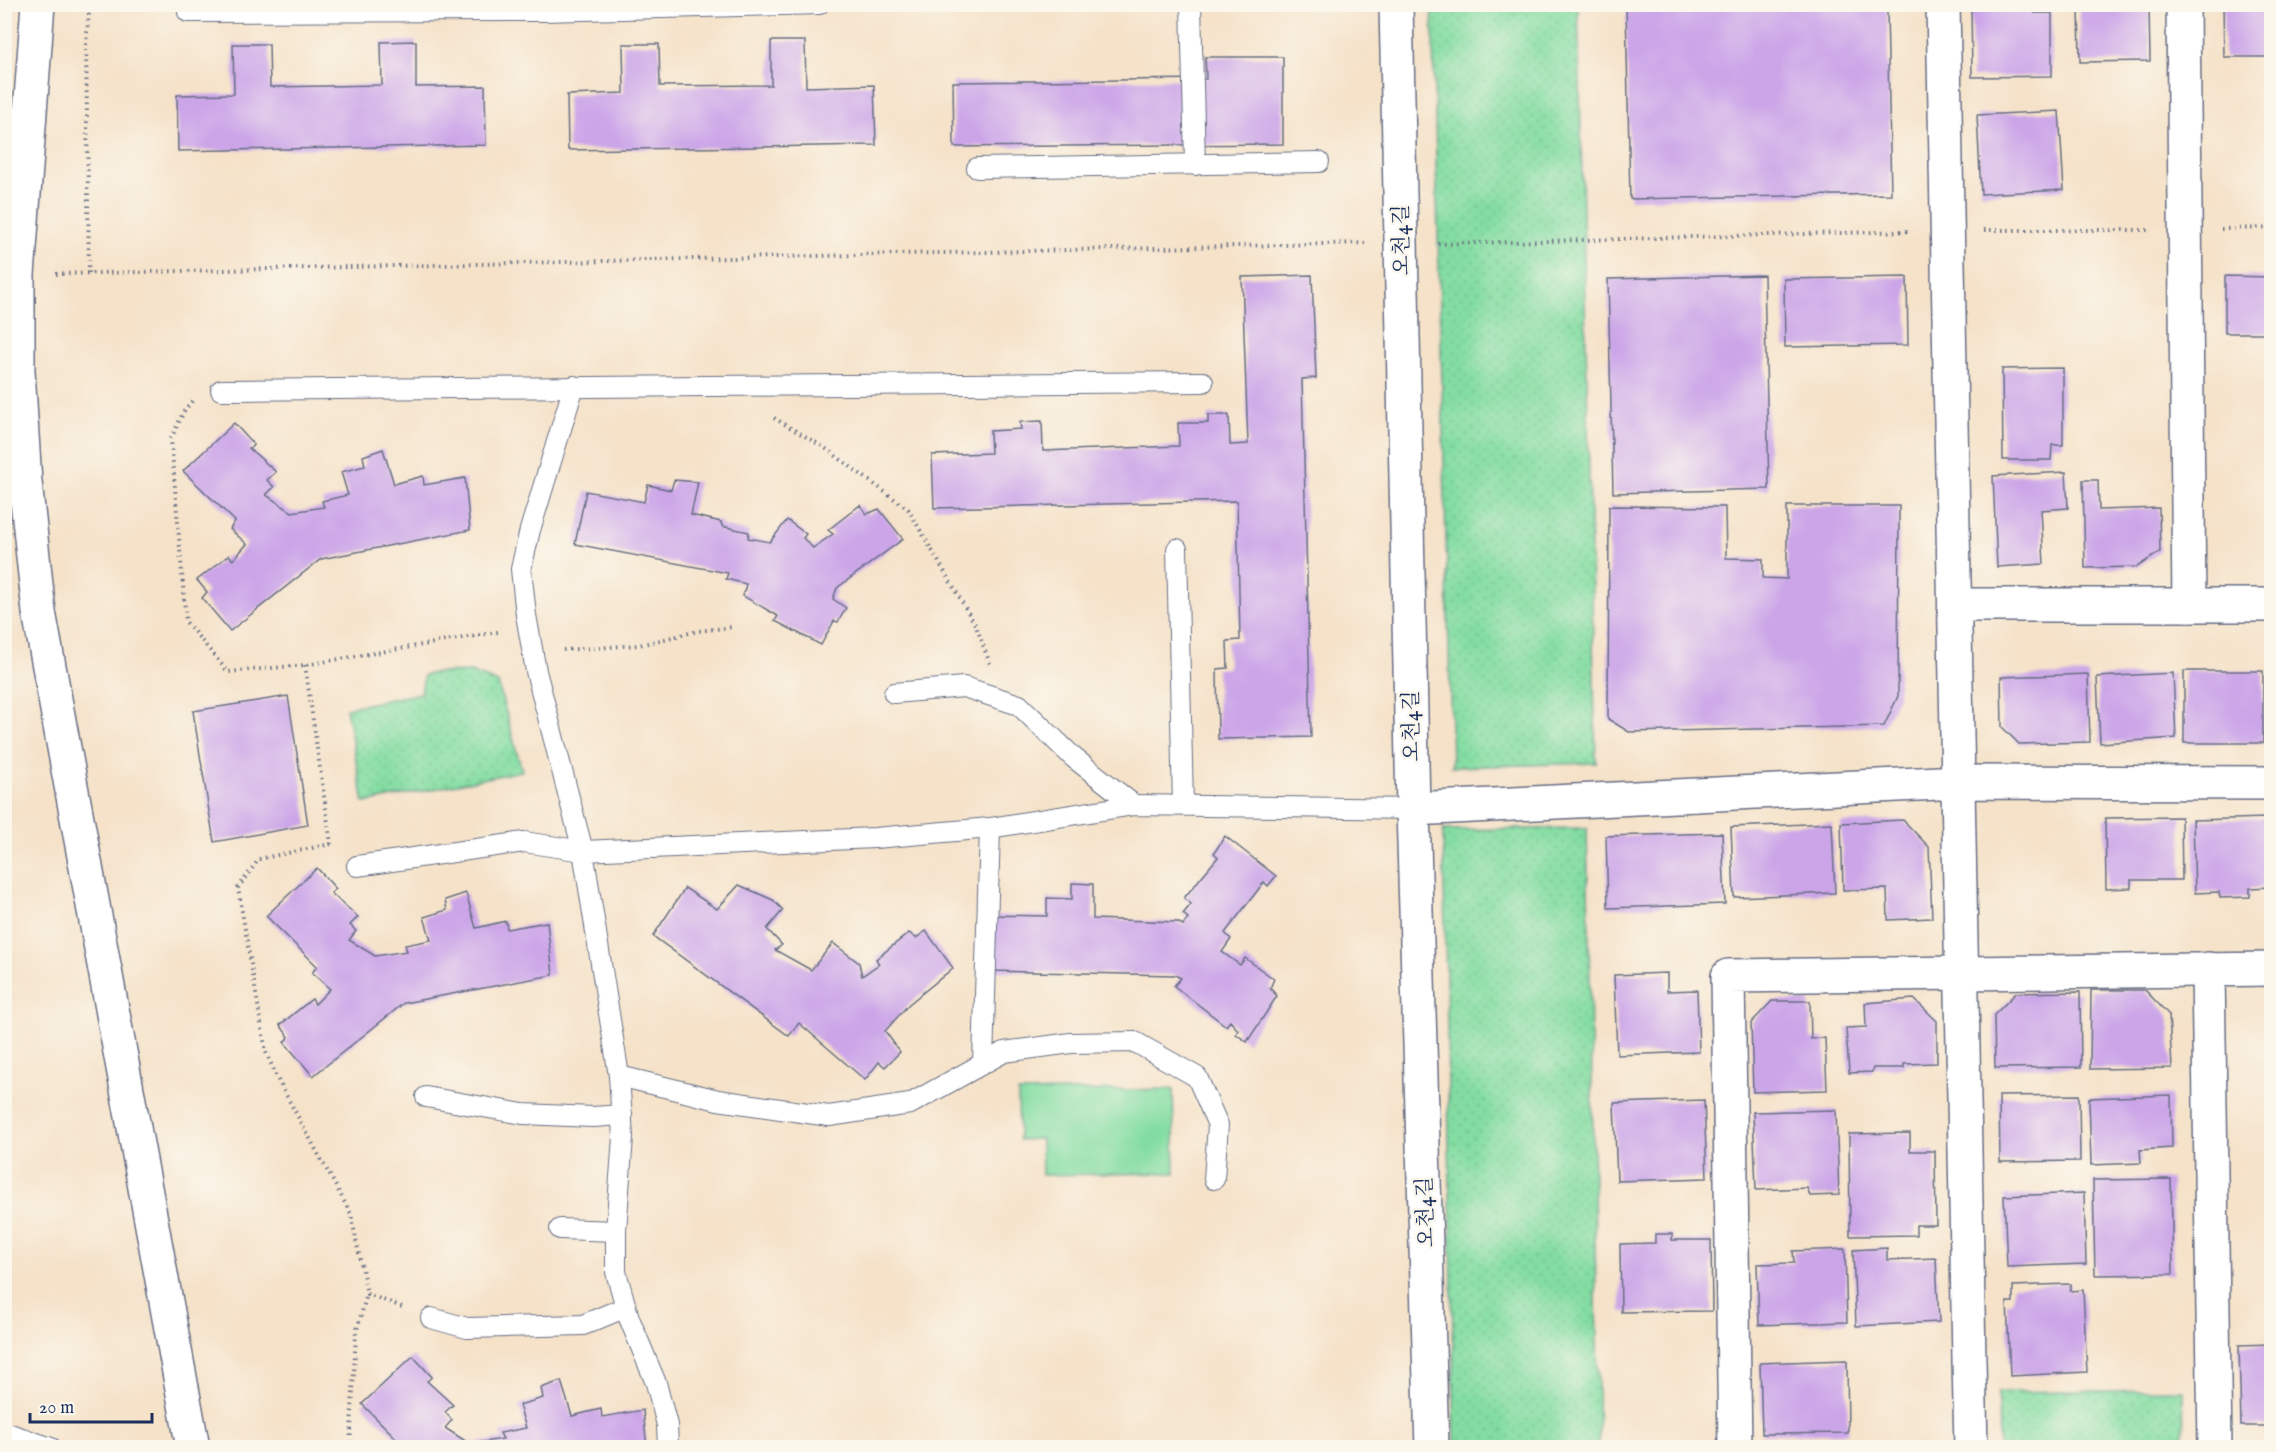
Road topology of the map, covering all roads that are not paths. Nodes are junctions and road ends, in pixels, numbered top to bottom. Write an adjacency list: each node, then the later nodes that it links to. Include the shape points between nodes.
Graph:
1 (38, 4): 42 (street, via 18,275 18,382 25,482 39,612)
2 (819, 4): 7 (lane)
3 (1191, 4): 10 (lane)
4 (1396, 4): 24 (street, 오천4길)
5 (1943, 4): 17 (street)
6 (2183, 4): 18 (street)
7 (543, 8): 8 (lane)
8 (188, 12)
9 (1319, 162): 10 (lane)
10 (1195, 165): 11 (lane)
11 (977, 168)
12 (1203, 382): 13 (lane)
13 (574, 386): 14 (lane); 26 (lane, via 521,569 533,652)
14 (221, 390)
15 (1177, 549): 23 (lane)
16 (2271, 604): 18 (street)
17 (1955, 605): 18 (street); 20 (street)
18 (2189, 605)
19 (894, 693): 22 (lane, via 964,687 1019,705 1074,758)
20 (1959, 782): 21 (street); 24 (street); 30 (street)
21 (2271, 783)
22 (1134, 805): 23 (lane); 25 (lane)
23 (1183, 806): 24 (lane)
24 (1413, 809): 44 (street, 오천4길)
25 (990, 828): 26 (lane, via 875,838); 31 (lane)
26 (583, 851): 27 (lane, via 524,842); 32 (lane)
27 (357, 866)
28 (2208, 969): 29 (street); 30 (street); 47 (street)
29 (2271, 969)
30 (1960, 972): 45 (street, via 1728,976); 46 (street)
31 (983, 1064): 32 (lane, via 910,1104 829,1116 718,1100); 35 (lane, via 1004,1052 1071,1042 1135,1042 1197,1077 1218,1125)
32 (619, 1076): 34 (lane)
33 (426, 1097): 34 (lane, via 523,1114)
34 (622, 1115): 37 (lane)
35 (1214, 1179)
36 (560, 1229): 37 (lane)
37 (616, 1231): 38 (lane, via 616,1272)
38 (626, 1307): 39 (lane, via 583,1325 467,1328); 43 (lane, via 656,1383 667,1425)
39 (430, 1318)
40 (4, 1432): 41 (lane)
41 (51, 1448)
42 (193, 1448)
43 (668, 1448)
44 (1432, 1448)
45 (1735, 1448)
46 (1971, 1448)
47 (2215, 1448)

